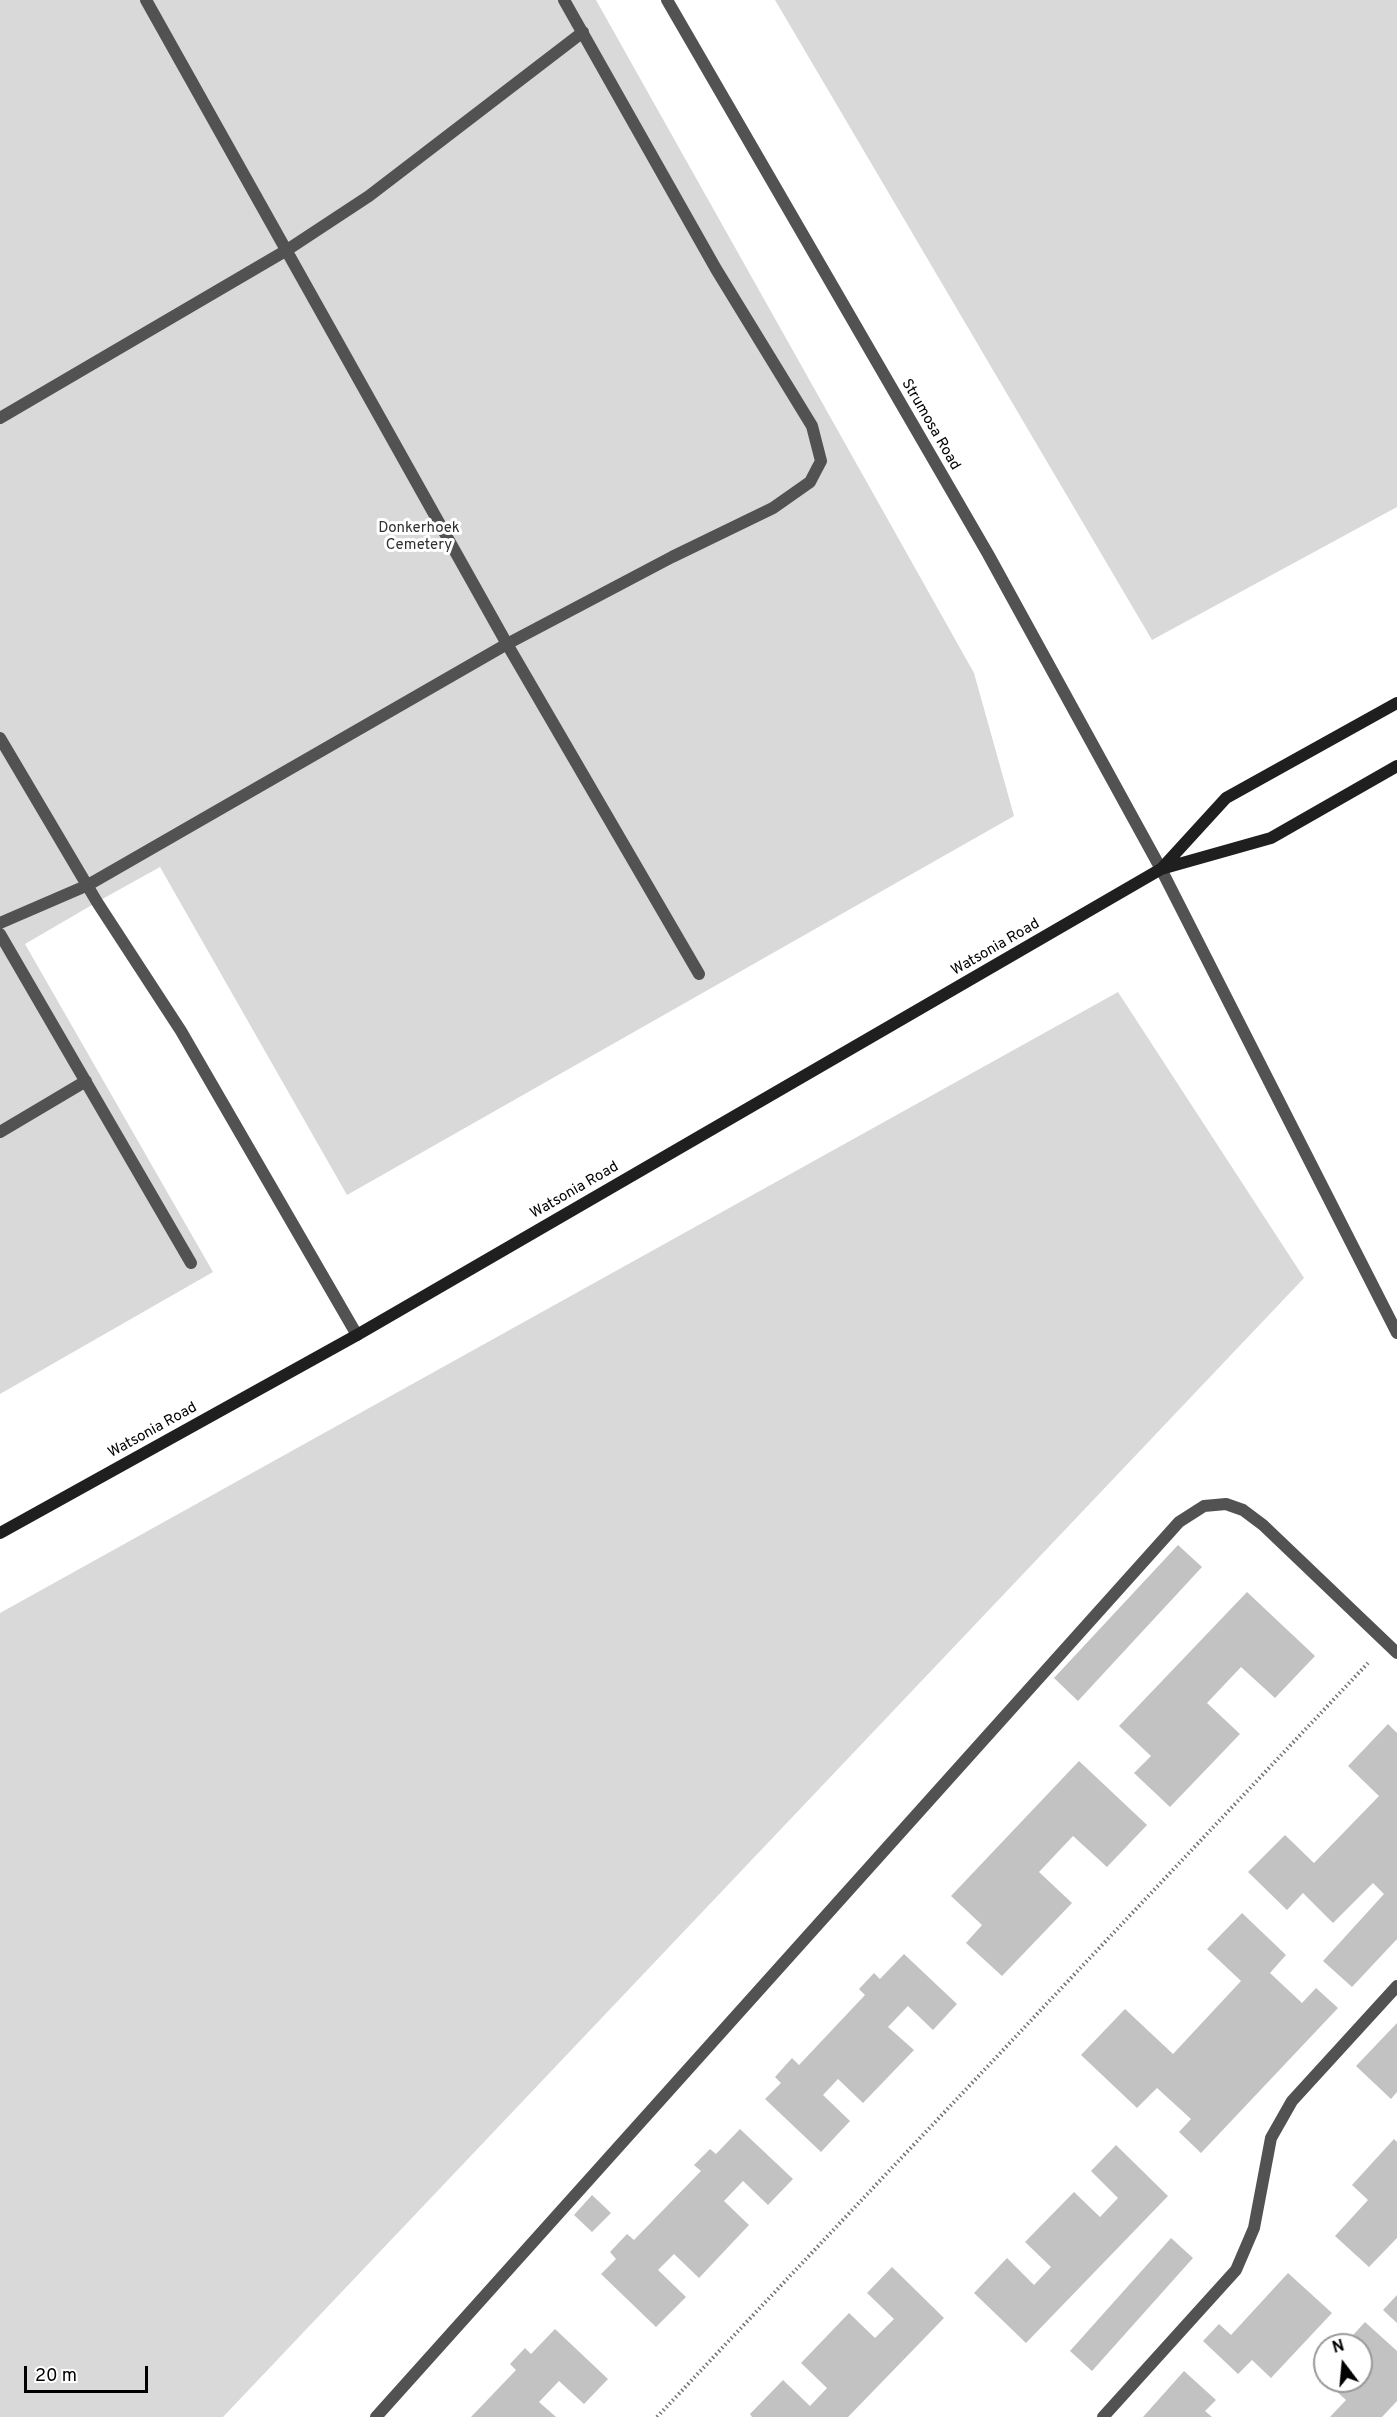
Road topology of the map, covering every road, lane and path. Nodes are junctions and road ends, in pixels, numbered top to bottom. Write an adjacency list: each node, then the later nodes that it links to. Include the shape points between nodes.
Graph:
1 (146, 0): 5 (street)
2 (564, 0): 4 (street)
3 (667, 0): 11 (street, Strumosa Road, via 988,554)
4 (583, 32): 5 (street, via 369,196); 7 (street, via 716,269 812,426 821,461 810,482 773,508)
5 (287, 250): 6 (street); 7 (street)
6 (0, 418)
7 (507, 644): 12 (street); 15 (street)
8 (1397, 703): 11 (main road, Watsonia Road, via 1226,798)
9 (0, 738): 12 (street)
10 (1397, 766): 11 (main road, Watsonia Road, via 1271,838)
11 (1161, 869): 19 (street, Strumosa Road); 20 (main road, Watsonia Road)
12 (88, 885): 13 (street); 20 (street, via 181,1031)
13 (0, 924)
14 (0, 934): 16 (street)
15 (699, 974)
16 (86, 1081): 17 (street); 18 (street)
17 (0, 1132)
18 (191, 1263)
19 (1397, 1334)
20 (357, 1335): 21 (main road, Watsonia Road)
21 (0, 1533)
22 (1387, 1643): 23 (street); 25 (street, via 1243,1510 1226,1504 1204,1506 1179,1522); 26 (path)
23 (1397, 1653)
24 (1397, 1986): 27 (street, via 1292,2101 1276,2129 1254,2228 1236,2270)
25 (376, 2417)
26 (657, 2417)
27 (1103, 2417)

